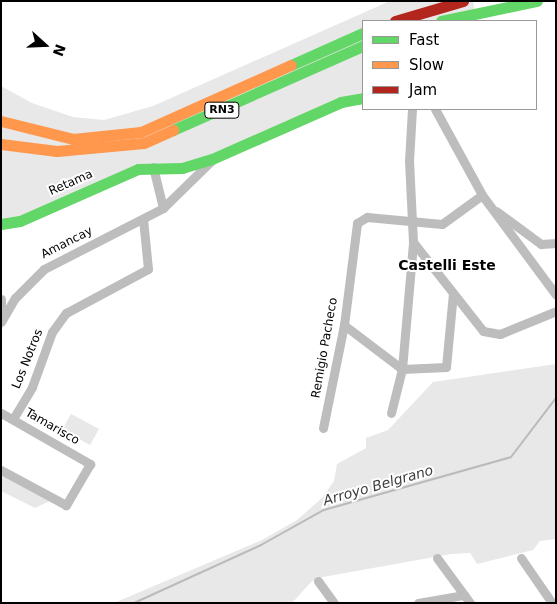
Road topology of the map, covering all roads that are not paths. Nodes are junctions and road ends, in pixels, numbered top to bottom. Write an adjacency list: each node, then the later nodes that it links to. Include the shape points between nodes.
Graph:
1 (463, 1): 4 (main road)
2 (537, 1): 3 (main road)
3 (474, 11): 5 (main road)
4 (398, 20)
5 (444, 20)
6 (362, 33): 14 (main road, RN3, via 155,128 101,139)
7 (362, 46): 16 (main road, RN3, via 154,140)
8 (362, 98): 17 (main road, Retama, via 342,102)
9 (412, 110): 23 (street)
10 (436, 110): 19 (street)
11 (1, 113): 14 (main road)
12 (1, 121): 14 (main road, RN3)
13 (1, 133): 16 (main road, RN3)
14 (38, 134)
15 (1, 144): 16 (main road)
16 (73, 150)
17 (212, 159): 18 (main road, Retama, via 182,168); 21 (street, Amancay)
18 (153, 167): 21 (street); 24 (main road, Retama, via 138,169 20,221)
19 (482, 196): 20 (street); 23 (street, via 442,224)
20 (488, 204): 25 (street); 28 (street)
21 (163, 208): 22 (street, Amancay)
22 (143, 219): 34 (street, Amancay, via 44,269 16,298); 39 (street, Los Notros, via 148,269 66,313 52,332 35,380)
23 (412, 219): 26 (street); 35 (street, Remigio Pacheco, via 366,217 354,231)
24 (1, 224)
25 (514, 239): 28 (street); 30 (street)
26 (413, 242): 29 (street); 36 (street)
27 (556, 243): 28 (street)
28 (541, 244)
29 (453, 292): 33 (street, via 483,331 500,334); 36 (street, via 446,368)
30 (556, 295)
31 (1, 299): 32 (street)
32 (1, 311)
33 (556, 311)
34 (1, 322)
35 (344, 325): 36 (street); 40 (street, Remigio Pacheco)
36 (402, 369): 38 (street)
37 (1, 413): 39 (street, Tamarisco)
38 (390, 413)
39 (13, 419): 41 (street, Tamarisco, via 90,464 66,505)
40 (322, 428)
41 (1, 470)
42 (437, 558): 45 (street)
43 (521, 558): 48 (street)
44 (318, 581): 46 (street)
45 (467, 599): 47 (street)
46 (334, 603)
47 (418, 603)
48 (552, 603)

